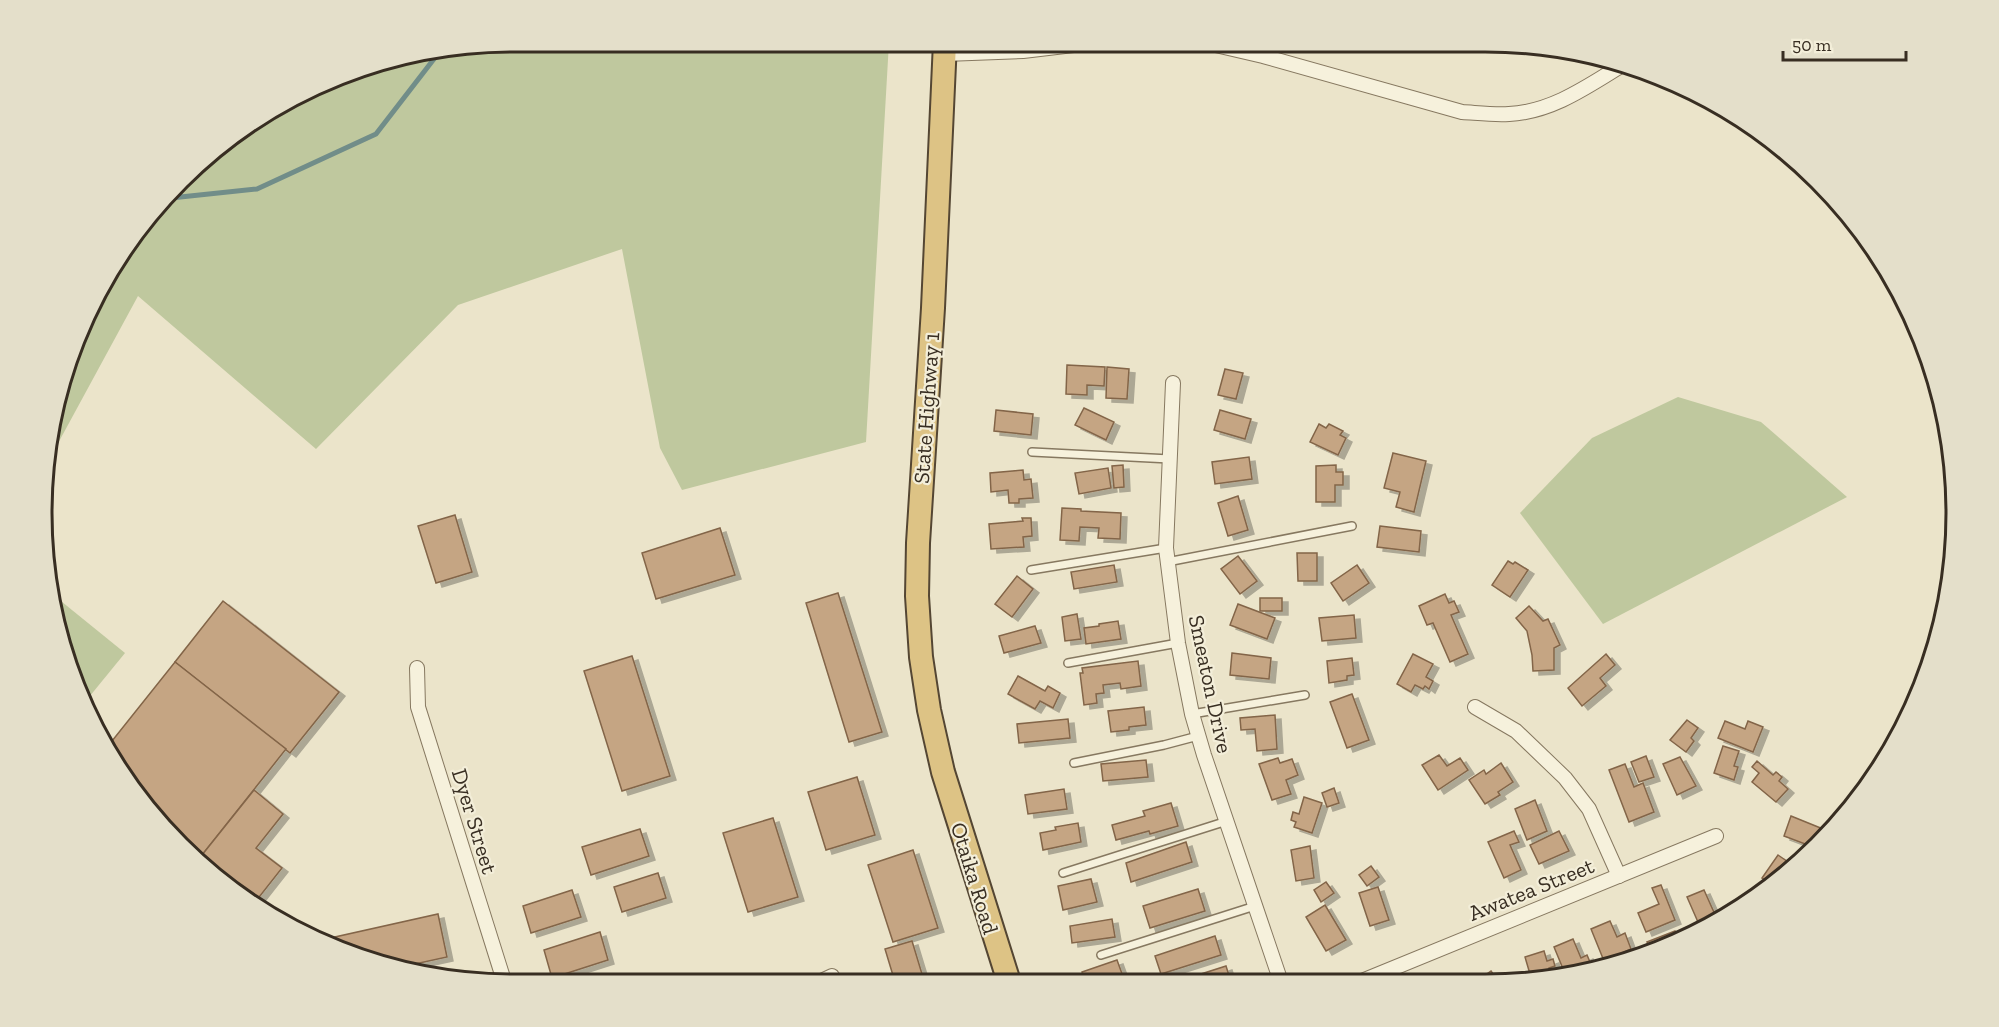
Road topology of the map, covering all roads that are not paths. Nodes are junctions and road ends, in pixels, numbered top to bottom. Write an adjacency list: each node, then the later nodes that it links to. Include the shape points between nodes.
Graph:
1 (945, 52): 18 (highway, State Highway 1, via 917,596 922,668)
2 (1246, 52): 3 (street, via 1462,112 1493,114 1530,111 1553,103)
3 (1613, 71)
4 (1173, 383): 6 (street, Smeaton Drive)
5 (1032, 452): 6 (lane)
6 (1170, 459): 8 (street, Smeaton Drive)
7 (1352, 526): 8 (lane)
8 (1166, 555): 9 (lane); 10 (street, Smeaton Drive)
9 (1031, 570)
10 (1178, 643): 11 (lane); 15 (street, Smeaton Drive)
11 (1068, 663)
12 (417, 668): 25 (street, Dyer Street, via 418,708)
13 (1305, 695): 15 (lane)
14 (1475, 707): 22 (street, via 1516,731 1565,778 1589,809)
15 (1192, 714): 16 (street, Smeaton Drive)
16 (1198, 736): 17 (lane); 19 (street, Smeaton Drive)
17 (1074, 763)
18 (943, 772): 26 (highway, Otaika Road)
19 (1227, 821): 21 (lane); 23 (street, Smeaton Drive)
20 (1716, 836): 22 (street, Awatea Street)
21 (1062, 873)
22 (1618, 876): 28 (street, Awatea Street)
23 (1255, 906): 24 (lane); 27 (street, Smeaton Drive)
24 (1101, 955)
25 (502, 974)
26 (1006, 974)
27 (1278, 974)
28 (1379, 974)

